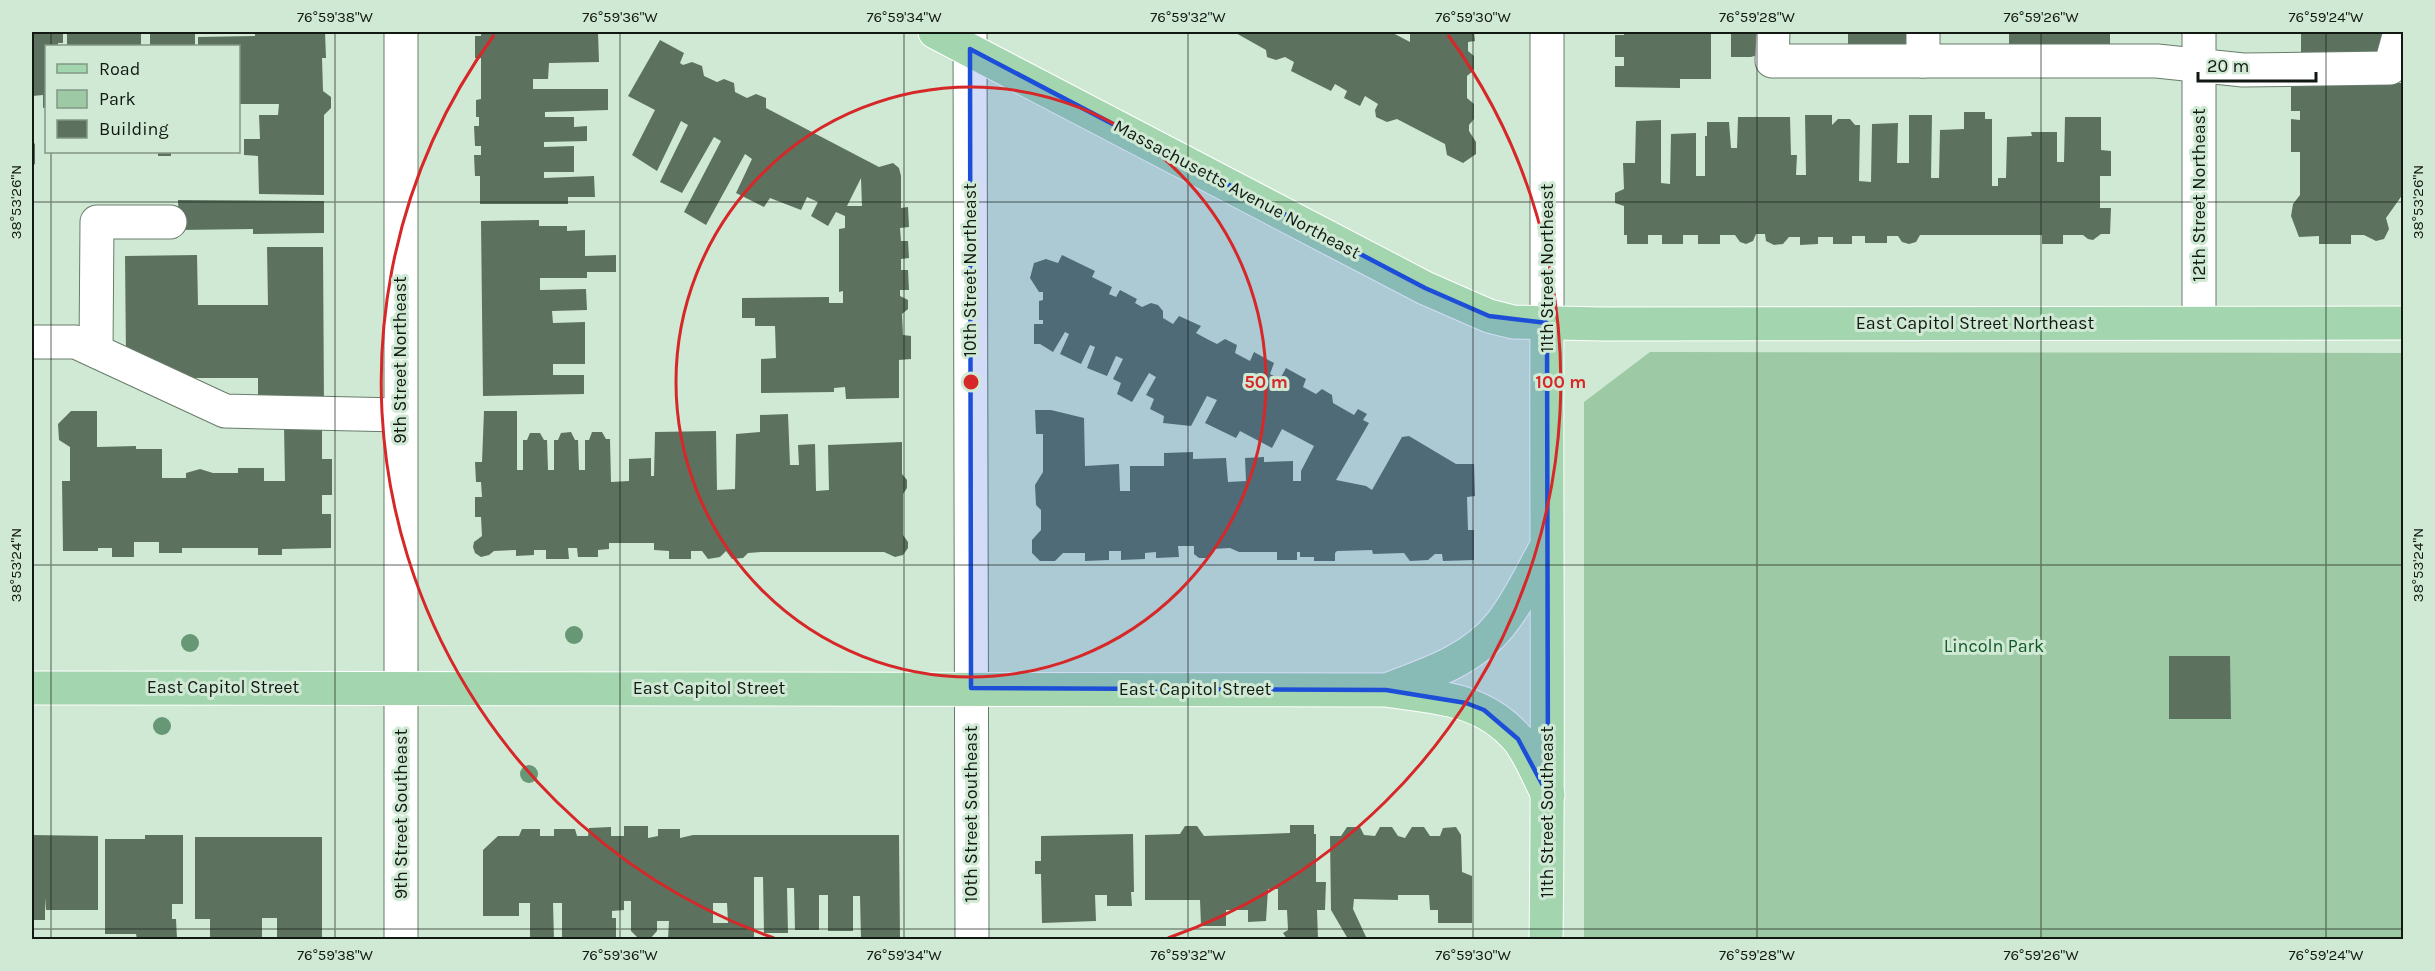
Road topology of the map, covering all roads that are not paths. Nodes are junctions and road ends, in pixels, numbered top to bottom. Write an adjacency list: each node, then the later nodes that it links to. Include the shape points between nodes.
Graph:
1 (401, 32): 16 (street, 9th Street Northeast)
2 (935, 32): 7 (main road, Massachusetts Avenue Northeast)
3 (1547, 32): 12 (street, 11th Street Northeast)
4 (1773, 32): 8 (street, via 1772,61)
5 (2199, 32): 9 (street, 12th Street Northeast)
6 (2400, 32): 9 (street, via 2390,68 2243,70)
7 (970, 40): 12 (main road, Massachusetts Avenue Northeast, via 1425,288 1490,316 1513,322); 21 (street, 10th Street Northeast)
8 (1923, 46): 9 (street)
9 (2199, 66): 11 (street, 12th Street Northeast)
10 (170, 222): 15 (street, via 98,222)
11 (2199, 322): 12 (main road, East Capitol Street Northeast); 13 (main road, East Capitol Street Northeast)
12 (1547, 323): 17 (main road, 11th Street Northeast)
13 (2403, 323)
14 (32, 342): 15 (street, via 76,342)
15 (96, 351): 16 (street, via 225,411)
16 (400, 415): 20 (street, 9th Street Northeast)
17 (1546, 548): 18 (main road, 11th Street Northeast); 22 (main road, via 1501,624 1482,644 1449,665)
18 (1547, 685): 23 (main road, 11th Street Southeast)
19 (32, 688): 20 (main road, East Capitol Street)
20 (400, 688): 21 (main road, East Capitol Street); 24 (street, 9th Street Southeast)
21 (970, 688): 22 (main road, East Capitol Street); 25 (street, 10th Street Southeast)
22 (1386, 690): 23 (main road, via 1466,703 1484,710 1518,739)
23 (1548, 795): 26 (main road, 11th Street Southeast)
24 (401, 939)
25 (972, 939)
26 (1546, 939)

